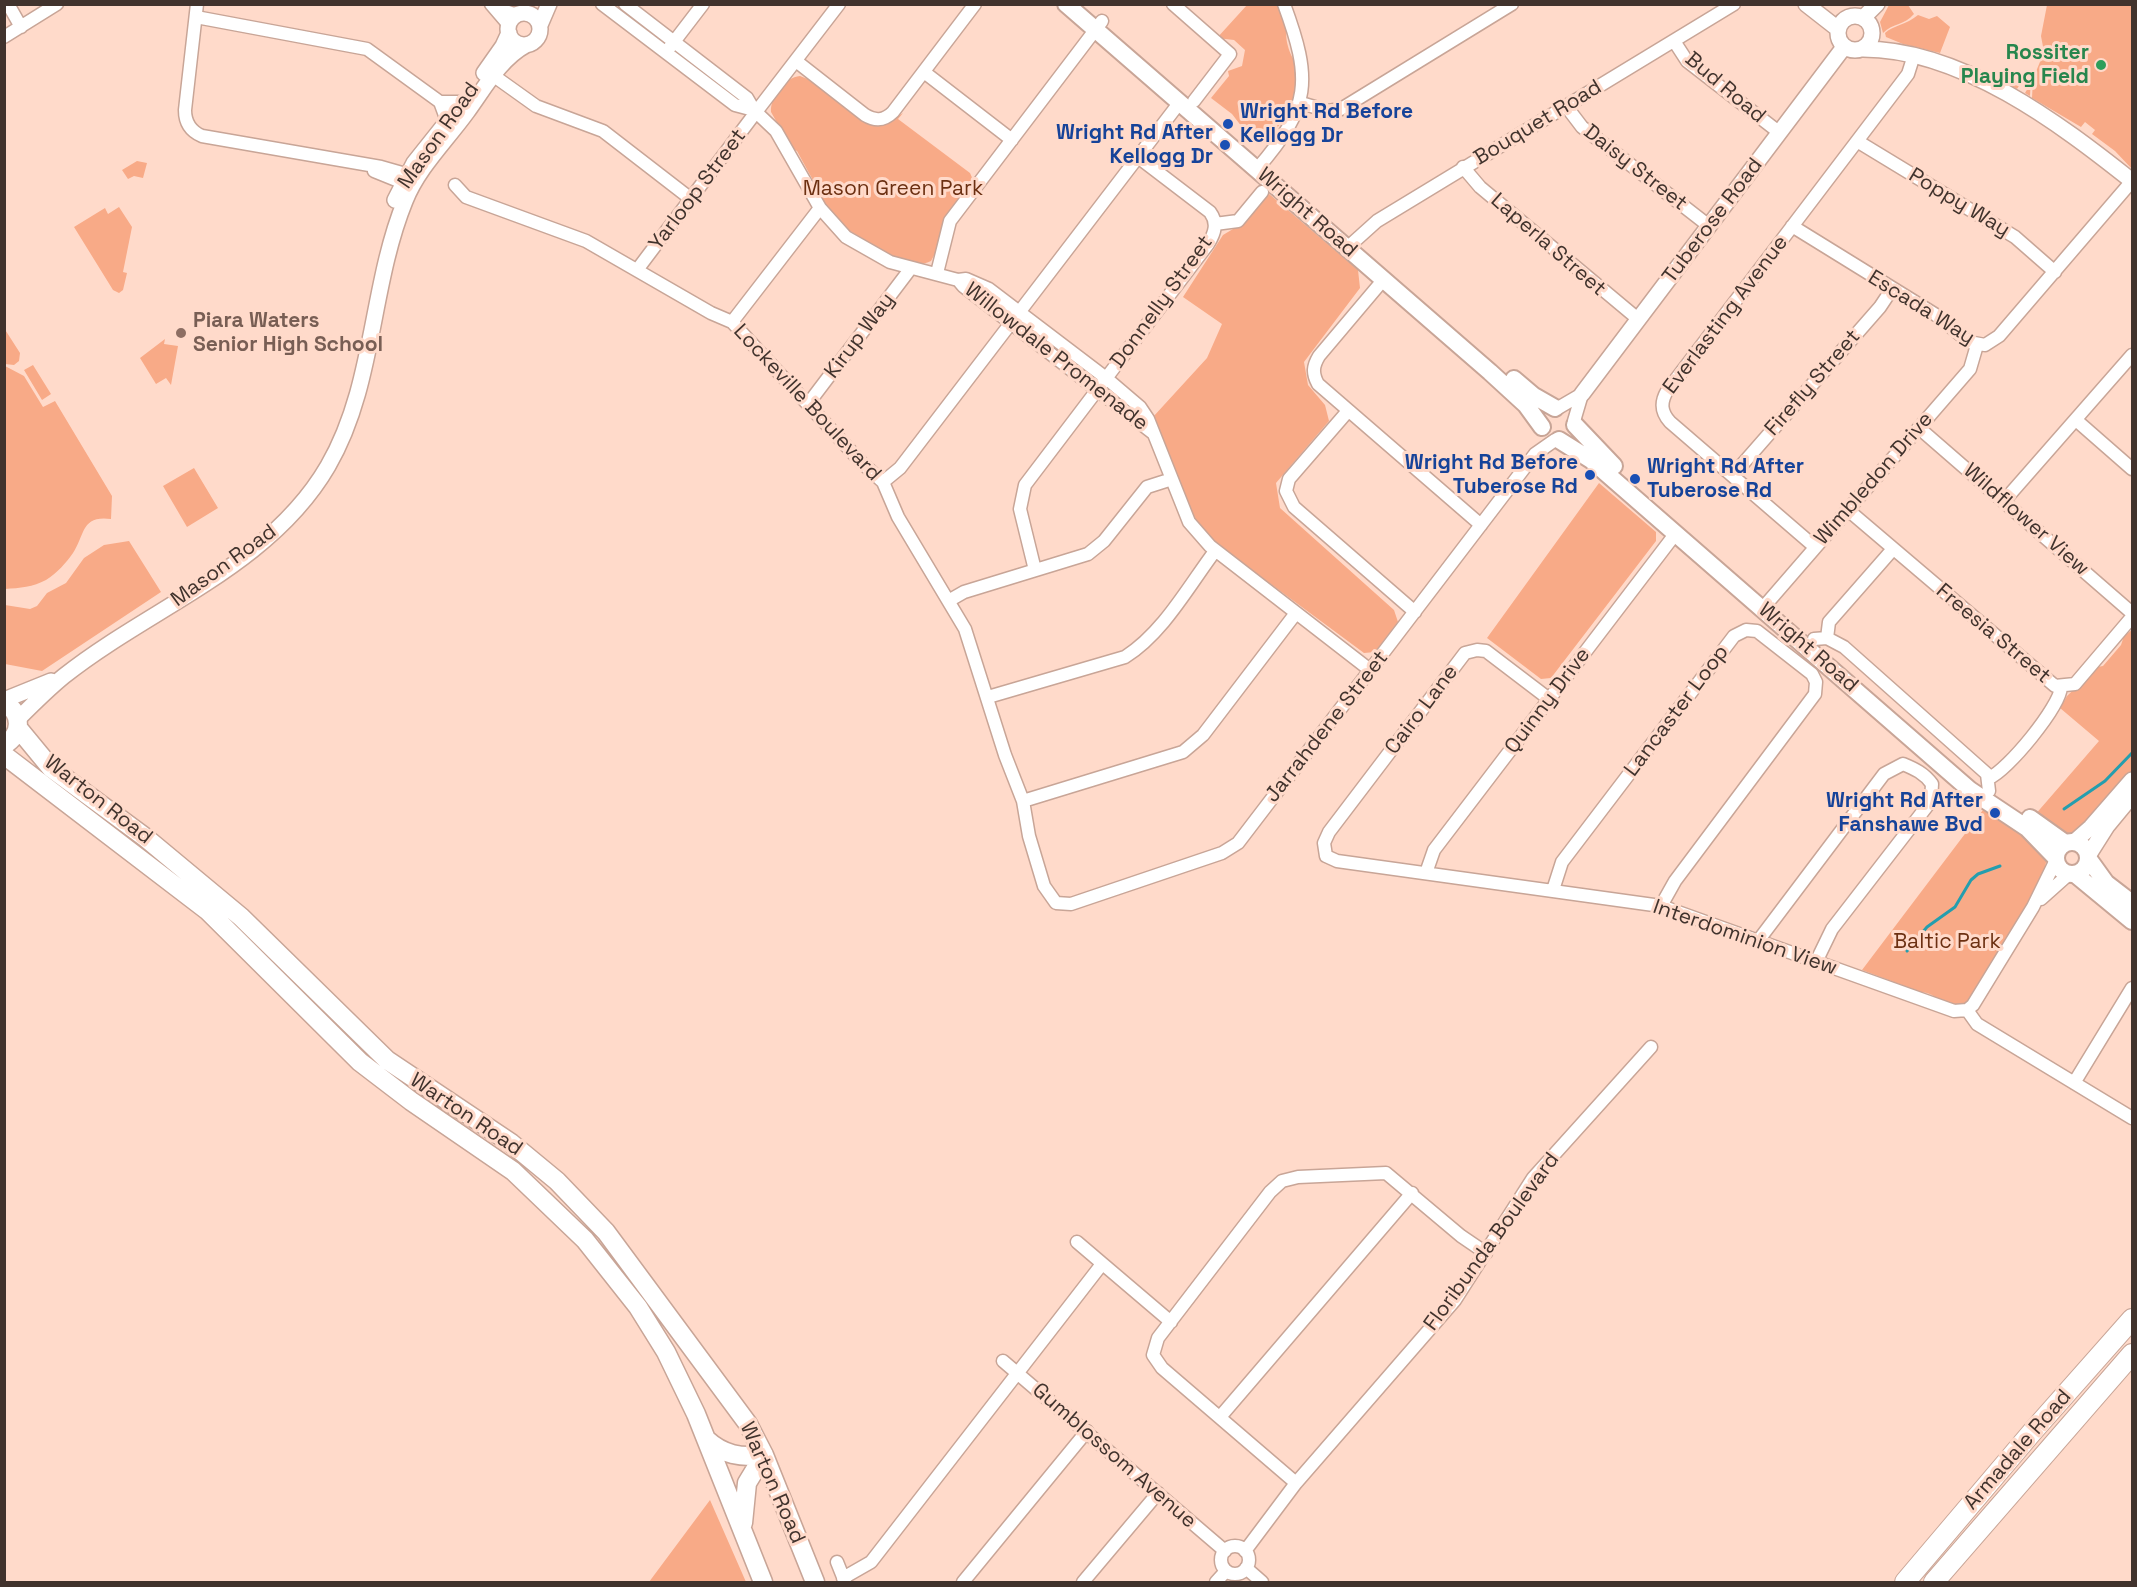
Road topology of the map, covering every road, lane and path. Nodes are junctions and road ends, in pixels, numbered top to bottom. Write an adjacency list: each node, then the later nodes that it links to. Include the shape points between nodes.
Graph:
1 (8, 4): 24 (street)
2 (57, 4): 24 (street)
3 (549, 4): 22 (street)
4 (602, 4): 32 (street, Willowdale Promenade)
5 (625, 4): 28 (street, Willowdale Promenade)
6 (703, 4): 28 (street)
7 (839, 4): 34 (street, Yarloop Street)
8 (975, 4): 35 (street)
9 (1066, 4): 23 (main road, Wright Road)
10 (1083, 4): 23 (main road, Wright Road)
11 (1173, 4): 39 (street, via 1230,54)
12 (1512, 4): 40 (street, via 1341,108 1328,111)
13 (1734, 4): 27 (street, Bouquet Road)
14 (1807, 4): 21 (street)
15 (1877, 4): 20 (street)
16 (1285, 5): 40 (street, via 1302,62)
17 (494, 6): 19 (street)
18 (197, 11): 37 (street, via 367,49); 50 (street, via 185,110 192,130 202,136 359,165)
19 (520, 18): 22 (street, via 536,18); 29 (street, via 517,43); 38 (street, Mason Road)
20 (1863, 18): 21 (street, via 1854,16); 25 (street)
21 (1842, 24): 30 (street, via 1838,39)
22 (540, 25): 29 (street, Mason Road, via 537,38)
23 (1099, 25): 39 (main road, Wright Road); 45 (street)
24 (21, 27): 26 (street)
25 (1872, 35): 31 (street); 33 (street)
26 (4, 37)
27 (1674, 41): 41 (street, Bouquet Road); 44 (street, Bud Road, via 1687,61)
28 (674, 42): 32 (street); 42 (street, Willowdale Promenade, via 747,98)
29 (526, 45): 36 (street, Mason Road, via 509,57)
30 (1844, 47): 31 (street, via 1853,51); 44 (street, Tuberose Road)
31 (1863, 49): 33 (street)
32 (666, 53): 42 (street, Willowdale Promenade, via 735,105)
33 (1908, 53): 46 (street, Everlasting Avenue, via 1908,74); 51 (street, via 1959,71 2053,122)
34 (796, 61): 35 (street, via 865,115 877,119 888,117); 42 (street, Yarloop Street)
35 (924, 72): 45 (street)
36 (494, 76): 50 (street, Mason Road); 54 (street, via 536,106 603,131)
37 (441, 102): 38 (street); 43 (street)
38 (461, 102): 43 (street, Mason Road)
39 (1187, 102): 47 (street); 48 (main road, Wright Road)
40 (1300, 103): 48 (street)
41 (1566, 106): 49 (street, Bouquet Road); 57 (street, Daisy Street, via 1582,127)
42 (755, 111): 54 (street, Yarloop Street); 55 (street, Willowdale Promenade, via 776,131)
43 (447, 121): 50 (street, Mason Road)
44 (1780, 133): 57 (street, Tuberose Road)
45 (1012, 140): 63 (street, via 950,221)
46 (1857, 141): 58 (street, Everlasting Avenue); 62 (street, Poppy Way, via 2015,237)
47 (1138, 157): 56 (street, Donnelly Street, via 1210,212); 66 (street)
48 (1260, 166): 59 (main road, Wright Road)
49 (1463, 167): 59 (street, Bouquet Road, via 1371,224); 67 (street, Laperla Street, via 1470,178 1552,250)
50 (410, 180): 101 (street, Mason Road, via 352,412 328,466 302,503 253,549)
51 (2133, 182): 62 (street, Escada Way)
52 (455, 185): 61 (street, Lockeville Boulevard, via 466,197 572,235)
53 (1262, 192): 56 (street, Donnelly Street, via 1238,221)
54 (691, 199): 61 (street, Yarloop Street)
55 (820, 208): 60 (street, Willowdale Promenade, via 862,249); 68 (street)
56 (1215, 224): 71 (street, Donnelly Street, via 1208,244)
57 (1709, 226): 67 (street, Tuberose Road)
58 (1792, 226): 65 (street, Escada Way); 83 (street, Everlasting Avenue, via 1663,398 1665,417)
59 (1350, 244): 64 (main road, Wright Road); 75 (main road, Wright Road, via 1529,392)
60 (911, 268): 63 (street, Willowdale Promenade); 74 (street, Kirup Way)
61 (637, 270): 68 (street, Lockeville Boulevard)
62 (2055, 272): 69 (street, Escada Way, via 1995,340)
63 (937, 273): 66 (street, Willowdale Promenade, via 976,282)
64 (1384, 279): 76 (street, via 1315,363 1318,384); 81 (main road, Wright Road, via 1519,398)
65 (1892, 289): 69 (street, Escada Way); 83 (street, Firefly Street)
66 (1016, 317): 71 (street, Willowdale Promenade); 72 (street, Willowdale Promenade); 85 (street, via 900,468)
67 (1638, 319): 73 (street, Tuberose Road)
68 (732, 322): 74 (street, Lockeville Boulevard)
69 (1977, 345): 79 (street, Wimbledon Drive, via 1970,369)
70 (2133, 355): 77 (street)
71 (1106, 378): 72 (street, Donnelly Street); 80 (street, Willowdale Promenade, via 1140,407)
72 (1098, 388): 80 (street, Willowdale Promenade); 93 (street, Donnelly Street, via 1031,475 1022,494 1022,517)
73 (1582, 394): 75 (street, Tuberose Road); 78 (street, Tuberose Road)
74 (808, 404): 85 (street, Lockeville Boulevard)
75 (1557, 408): 78 (main road, via 1569,412); 81 (main road, via 1544,417)
76 (1348, 411): 88 (street); 96 (street, via 1289,479 1288,497 1294,507)
77 (2076, 420): 82 (street); 86 (street)
78 (1575, 423): 81 (main road, via 1568,437); 95 (main road, Wright Road, via 1610,463)
79 (1919, 428): 86 (street, Wildflower View); 87 (street, Wimbledon Drive)
80 (1154, 433): 84 (street, Willowdale Promenade)
81 (1550, 434): 88 (street, Jarrahdene Street); 89 (main road, Wright Road, via 1592,460)
82 (2133, 469)
83 (1733, 476): 90 (street, Everlasting Avenue)
84 (1172, 479): 92 (street, Willowdale Promenade, via 1189,522); 93 (street, via 1147,487 1104,541 1088,554)
85 (883, 482): 94 (street, Lockeville Boulevard, via 898,517)
86 (2004, 501): 98 (street, Wildflower View)
87 (1848, 510): 90 (street, Wimbledon Drive); 91 (street, Freesia Street)
88 (1481, 525): 96 (street, Jarrahdene Street)
89 (1676, 533): 95 (main road, Wright Road); 104 (street, Quinny Drive)
90 (1815, 548): 95 (street, Wimbledon Drive)
91 (1893, 549): 99 (street, via 1829,622); 102 (street, Freesia Street, via 2048,683)
92 (1215, 551): 97 (street, Willowdale Promenade); 103 (street, via 1148,639 1125,657)
93 (1035, 570): 94 (street)
94 (950, 600): 103 (street, Lockeville Boulevard, via 972,645)
95 (1765, 605): 99 (main road, Wright Road); 116 (main road, Wright Road, via 1970,790 2027,828)
96 (1415, 612): 100 (street, Jarrahdene Street)
97 (1296, 613): 100 (street, Willowdale Promenade); 112 (street, via 1189,748 1174,757)
98 (2133, 615): 102 (street, Freesia Street, via 2079,680)
99 (1820, 639): 110 (main road, Wright Road)
100 (1370, 670): 120 (street, Jarrahdene Street, via 1233,847 1071,904)
101 (65, 675): 105 (street, Mason Road); 106 (street, Mason Road)
102 (2061, 687): 110 (street, via 2057,703)
103 (988, 697): 112 (street, Lockeville Boulevard)
104 (1549, 699): 114 (street, Cairo Lane, via 1486,651 1465,653 1329,832); 117 (street, Quinny Drive, via 1434,850)
105 (4, 702): 106 (main road, Warton Road, via 14,710)
106 (18, 723): 107 (main road, via 15,736); 129 (main road, Warton Road, via 51,768 146,838 241,917)
107 (4, 745)
108 (4, 755): 130 (main road, Warton Road, via 208,911)
109 (2133, 780): 113 (street, via 2091,827)
110 (1989, 784): 113 (main road, Wright Road)
111 (2133, 795): 115 (street)
112 (1023, 801): 120 (street, Lockeville Boulevard, via 1044,886)
113 (2070, 843): 115 (main road, via 2083,846); 116 (main road, via 2060,848)
114 (1324, 851): 117 (street, Interdominion View, via 1337,861)
115 (2088, 857): 118 (main road, via 2084,869); 121 (main road, via 2106,883)
116 (2056, 859): 118 (main road, via 2060,869); 123 (street)
117 (1426, 873): 119 (street, Interdominion View)
118 (2072, 874): 123 (street); 124 (main road, via 2091,884)
119 (1552, 890): 122 (street, Interdominion View); 122 (street, Lancaster Loop, via 1562,862 1734,636 1746,630 1757,632 1812,674 1815,694 1674,881)
120 (1053, 901)
121 (2133, 903)
122 (1662, 906): 125 (street, Interdominion View)
123 (2033, 907): 128 (street)
124 (2133, 921)
125 (1758, 941): 126 (street, Interdominion View); 126 (street, via 1884,774 1903,764 1912,767 1932,784 1931,801 1832,929)
126 (1816, 962): 128 (street, Interdominion View, via 1954,1011)
127 (2133, 988): 132 (street)
128 (1967, 1010): 132 (street, via 1977,1024)
129 (337, 1013): 130 (main road); 146 (main road, Warton Road, via 401,1072 511,1143 581,1205 688,1341 748,1424)
130 (323, 1026): 145 (main road, Warton Road, via 383,1081 513,1171 585,1240 653,1329)
131 (1651, 1047): 136 (street, Floribunda Boulevard, via 1533,1178)
132 (2074, 1083): 133 (street)
133 (2133, 1118)
134 (1412, 1193): 136 (street); 139 (street, via 1386,1173 1282,1181); 143 (street)
135 (1077, 1242): 137 (street)
136 (1486, 1253): 147 (street, Floribunda Boulevard, via 1443,1315)
137 (1102, 1264): 139 (street); 142 (street)
138 (2133, 1319): 162 (highway, Armadale Road)
139 (1171, 1322): 143 (street, via 1154,1346 1156,1361)
140 (2133, 1354): 163 (highway, Armadale Road)
141 (1003, 1361): 142 (street, Gumblossom Avenue)
142 (1018, 1374): 144 (street, Gumblossom Avenue); 155 (street, via 871,1562)
143 (1220, 1418): 147 (street)
144 (1087, 1431): 148 (street, Gumblossom Avenue); 158 (street)
145 (706, 1439): 146 (main road, via 724,1453); 149 (main road, Warton Road)
146 (764, 1455): 149 (main road, via 747,1483); 157 (main road, Warton Road)
147 (1296, 1483): 151 (street, Floribunda Boulevard)
148 (1158, 1493): 150 (street, Gumblossom Avenue); 159 (street)
149 (743, 1532): 156 (main road, Warton Road)
150 (1225, 1551): 151 (street, via 1237,1546); 154 (street, via 1221,1563)
151 (1245, 1551): 153 (street, via 1249,1560)
152 (837, 1562): 155 (street)
153 (1246, 1568): 154 (street, via 1234,1574); 161 (street)
154 (1226, 1571): 160 (street)
155 (844, 1580)
156 (763, 1582)
157 (815, 1582)
158 (963, 1582)
159 (1083, 1582)
160 (1216, 1582)
161 (1262, 1582)
162 (1905, 1582)
163 (1934, 1582)

